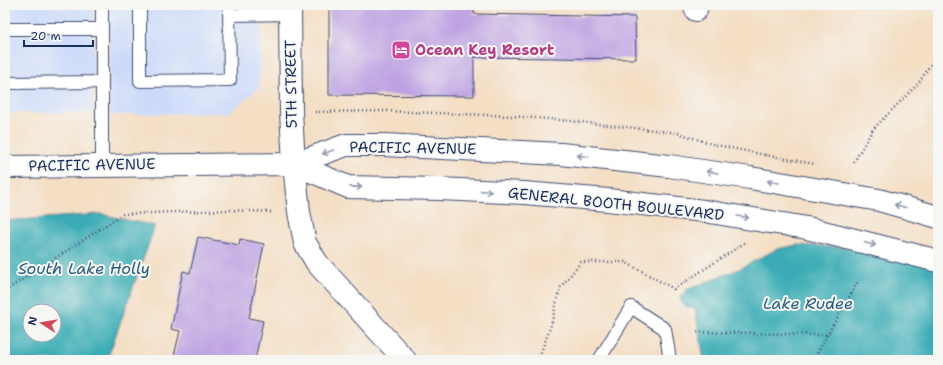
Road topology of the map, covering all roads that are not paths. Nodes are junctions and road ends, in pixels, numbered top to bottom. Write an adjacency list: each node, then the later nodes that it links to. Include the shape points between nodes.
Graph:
1 (102, 5): 5 (lane)
2 (140, 5): 3 (lane, via 140,81 230,80)
3 (229, 10): 4 (lane)
4 (290, 10): 9 (main road, 5TH STREET)
5 (102, 28): 6 (lane); 8 (lane)
6 (5, 29)
7 (5, 82): 8 (lane)
8 (102, 82): 10 (lane)
9 (294, 164): 10 (main road, PACIFIC AVENUE); 12 (main road, PACIFIC AVENUE, one-way to 9, bridge, via 879,200 750,178 567,155 418,146 346,145); 13 (main road, GENERAL BOOTH BOULEVARD, one-way to 13, bridge, via 348,187 524,193 704,211 807,228); 14 (main road, 5TH STREET, via 299,212 306,243 317,264)
10 (102, 165): 11 (main road, PACIFIC AVENUE)
11 (5, 167)
12 (938, 216)
13 (938, 261)
14 (405, 360)
15 (599, 360): 16 (lane, via 631,307 665,329)
16 (670, 360)

